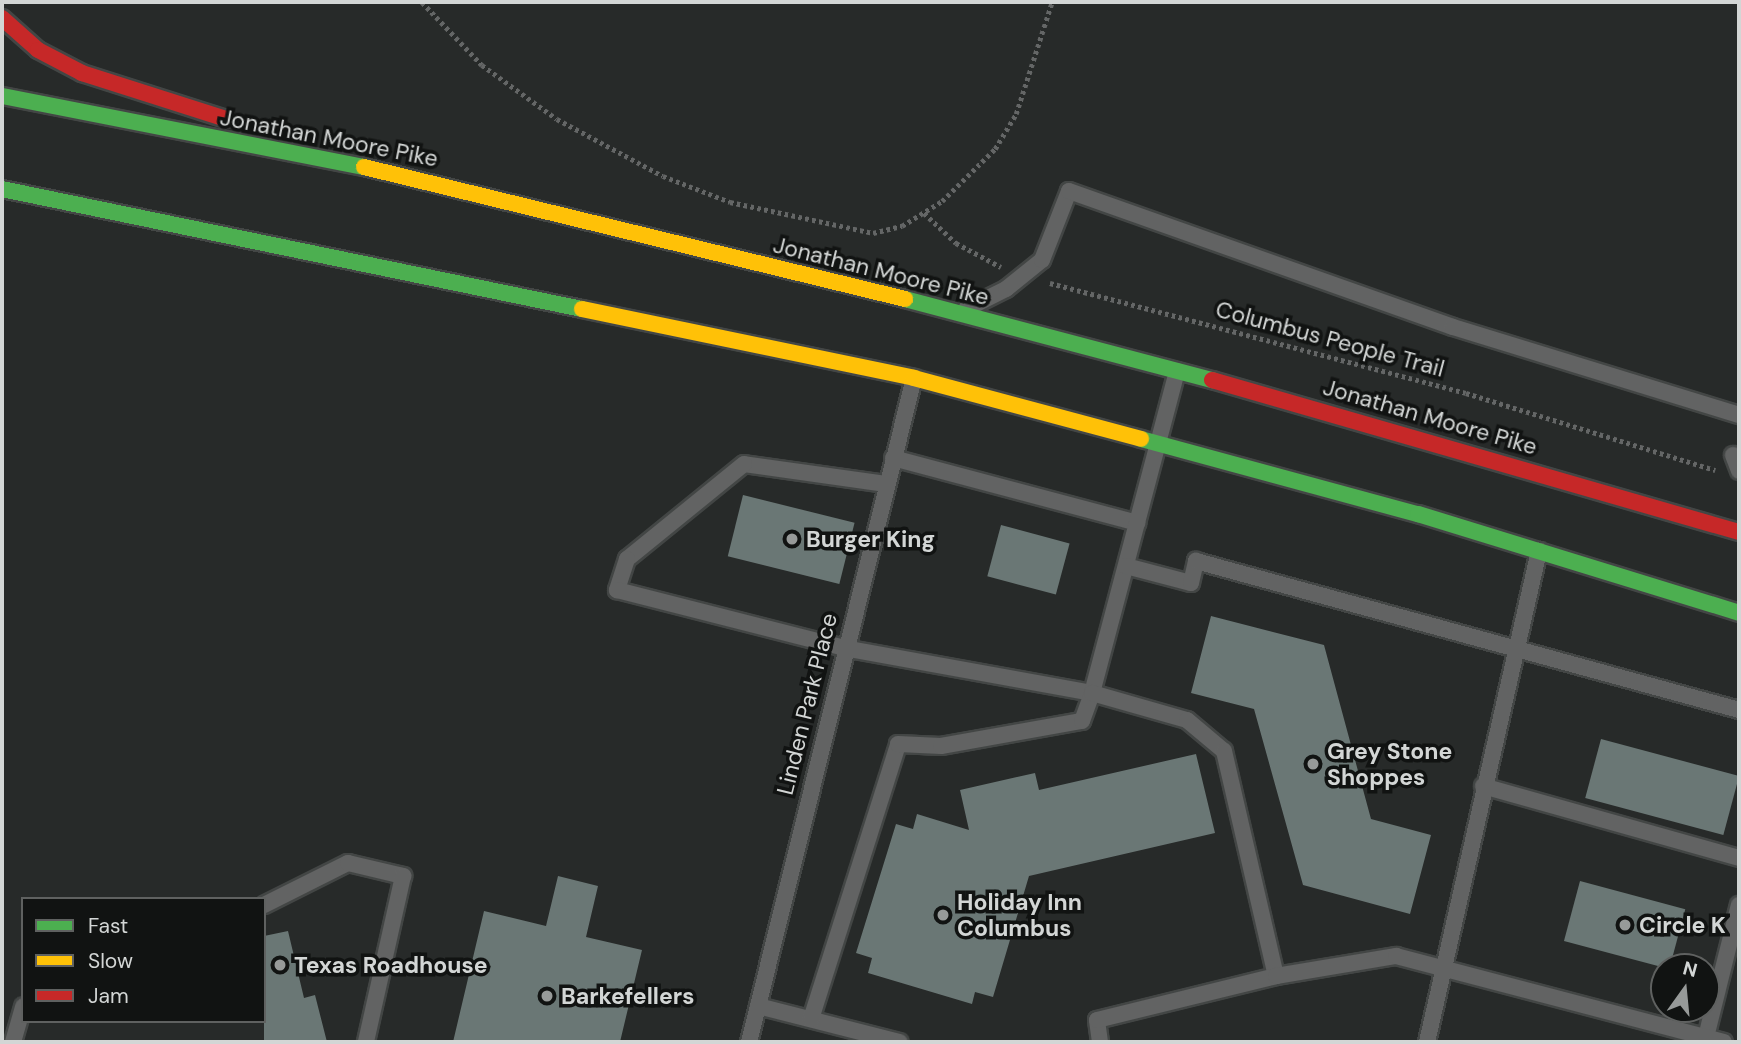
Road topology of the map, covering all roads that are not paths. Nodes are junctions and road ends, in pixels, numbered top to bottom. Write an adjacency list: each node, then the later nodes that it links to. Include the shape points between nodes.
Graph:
1 (2, 18): 3 (highway, via 38,50 82,73)
2 (2, 96): 3 (highway, Jonathan Moore Pike)
3 (412, 177): 7 (highway, Jonathan Moore Pike)
4 (2, 189): 5 (highway)
5 (88, 206): 6 (highway); 9 (highway)
6 (2, 208)
7 (958, 313): 8 (highway, Jonathan Moore Pike); 10 (lane, via 1025,275 1042,260 1069,191 1453,327)
8 (1177, 371): 11 (lane); 17 (highway, Jonathan Moore Pike, via 1440,441)
9 (914, 378): 11 (highway); 13 (lane, Linden Park Place)
10 (1739, 415)
11 (1159, 444): 16 (lane); 18 (highway)
12 (1733, 455): 14 (lane)
13 (893, 458): 15 (lane, Linden Park Place); 16 (lane)
14 (1733, 472)
15 (886, 484): 22 (lane, Linden Park Place); 22 (lane, via 744,464 627,559 617,590)
16 (1138, 523): 19 (lane)
17 (1739, 532)
18 (1539, 551): 20 (highway); 21 (lane)
19 (1126, 566): 21 (lane, via 1191,583 1196,561); 23 (lane)
20 (1739, 613)
21 (1516, 647): 24 (lane); 25 (lane)
22 (844, 648): 23 (lane); 31 (lane, Linden Park Place)
23 (1092, 693): 30 (lane, via 1187,719 1224,751); 33 (lane, via 1082,721 941,746 898,744)
24 (1739, 710)
25 (1483, 786): 26 (lane); 29 (lane)
26 (1739, 858)
27 (266, 904): 36 (lane, via 348,863 403,876)
28 (1739, 905): 34 (lane)
29 (1440, 964): 30 (lane, via 1396,956); 34 (lane); 40 (lane, via 1440,995)
30 (1276, 975): 39 (lane, via 1097,1020)
31 (758, 1006): 33 (lane); 37 (lane, Linden Park Place)
32 (21, 1013): 35 (lane)
33 (811, 1019): 38 (lane)
34 (1706, 1037): 41 (lane)
35 (13, 1042)
36 (366, 1042)
37 (749, 1042)
38 (899, 1042)
39 (1100, 1042)
40 (1427, 1042)
41 (1724, 1042)

